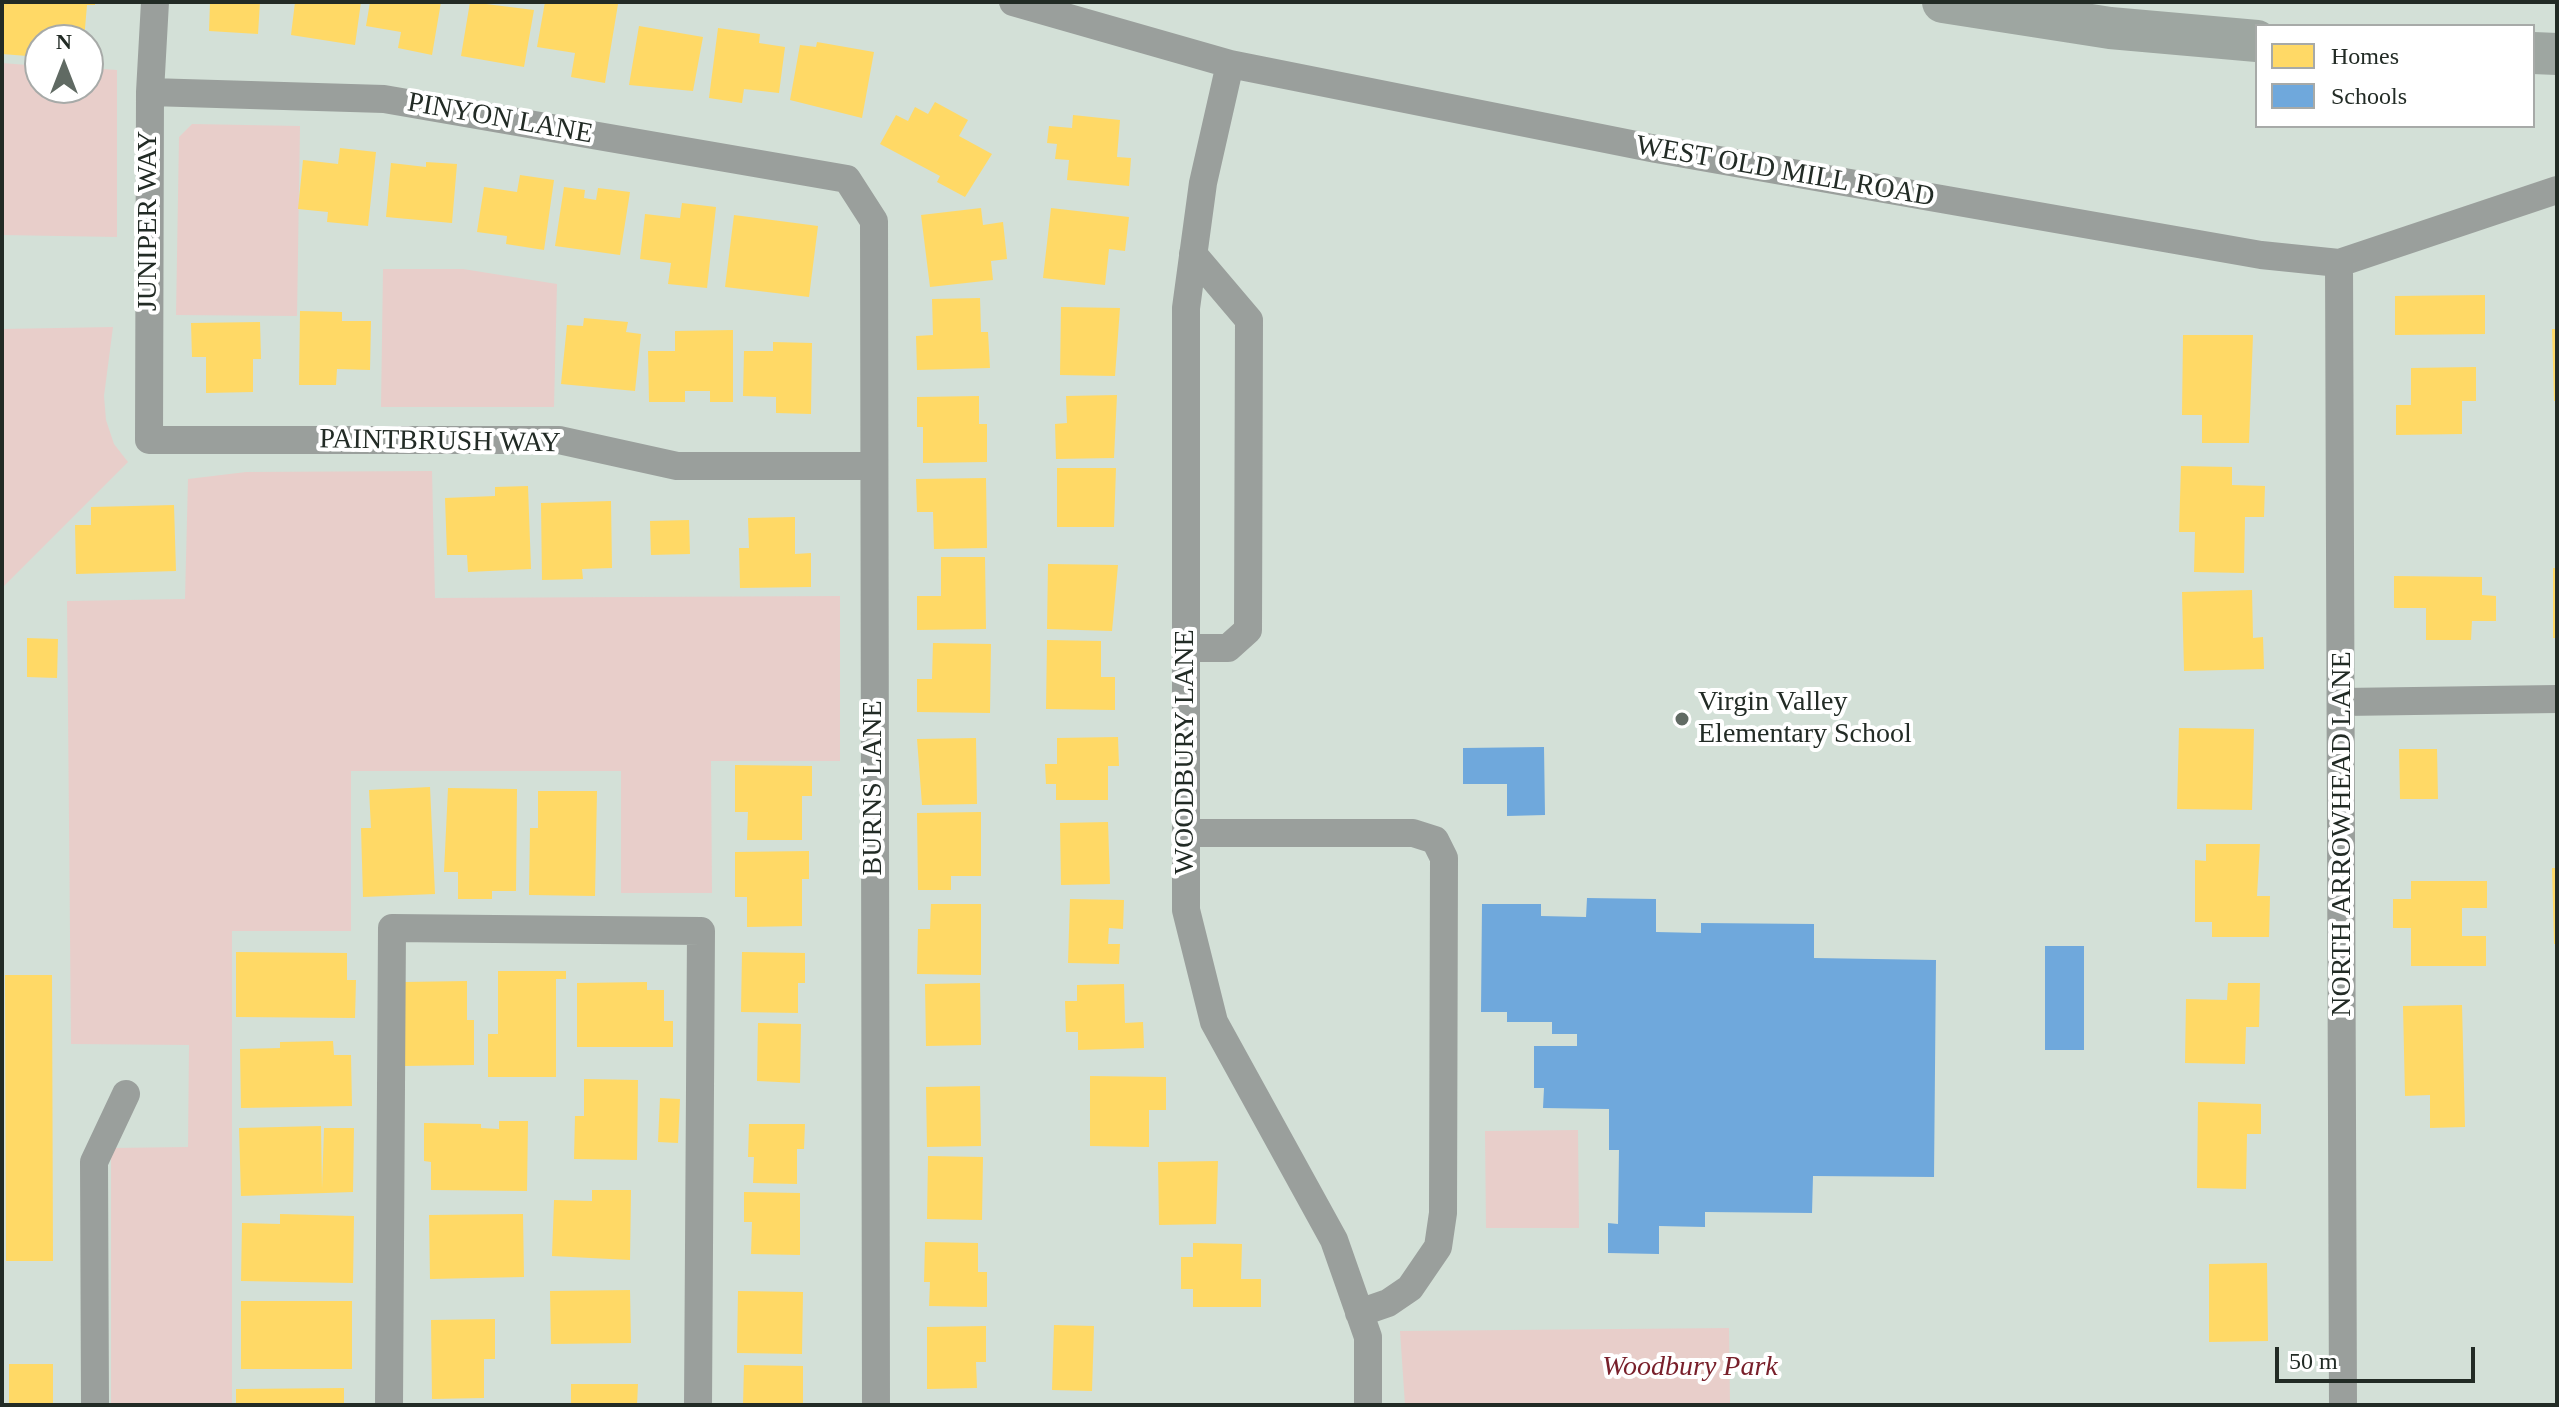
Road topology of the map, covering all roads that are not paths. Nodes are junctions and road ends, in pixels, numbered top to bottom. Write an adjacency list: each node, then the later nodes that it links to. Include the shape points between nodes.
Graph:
1 (155, 2): 8 (street, JUNIPER WAY)
2 (1013, 2): 7 (street, WEST OLD MILL ROAD)
3 (1943, 2): 4 (highway, via 2110,28)
4 (2255, 41)
5 (2535, 53): 6 (highway)
6 (2557, 54)
7 (1230, 64): 11 (street, WOODBURY LANE); 12 (street, WEST OLD MILL ROAD, via 1892,192 2230,250)
8 (150, 92): 9 (street, PINYON LANE, via 384,99); 13 (street, JUNIPER WAY)
9 (847, 179): 14 (street, BURNS LANE, via 874,221)
10 (2557, 190): 12 (street, WEST OLD MILL ROAD)
11 (1193, 254): 15 (street, WOODBURY LANE, via 1186,308); 15 (street, via 1249,320 1248,630 1228,648)
12 (2339, 263): 17 (street, NORTH ARROWHEAD LANE)
13 (149, 440): 14 (street, PAINTBRUSH WAY, via 559,440 677,466)
14 (873, 466): 24 (street, BURNS LANE)
15 (1186, 648): 18 (street, WOODBURY LANE)
16 (2557, 699): 17 (street)
17 (2343, 702): 26 (street, NORTH ARROWHEAD LANE)
18 (1186, 833): 20 (street, WOODBURY LANE, via 1186,910 1214,1022 1334,1240); 20 (street, via 1413,833 1435,840 1444,858 1443,1213 1438,1247 1410,1288)
19 (126, 1094): 21 (street, via 94,1162)
20 (1359, 1313): 25 (street, WOODBURY LANE, via 1368,1337)
21 (95, 1405)
22 (389, 1405): 23 (street, via 392,928 701,931)
23 (698, 1405)
24 (876, 1405)
25 (1368, 1405)
26 (2343, 1405)

